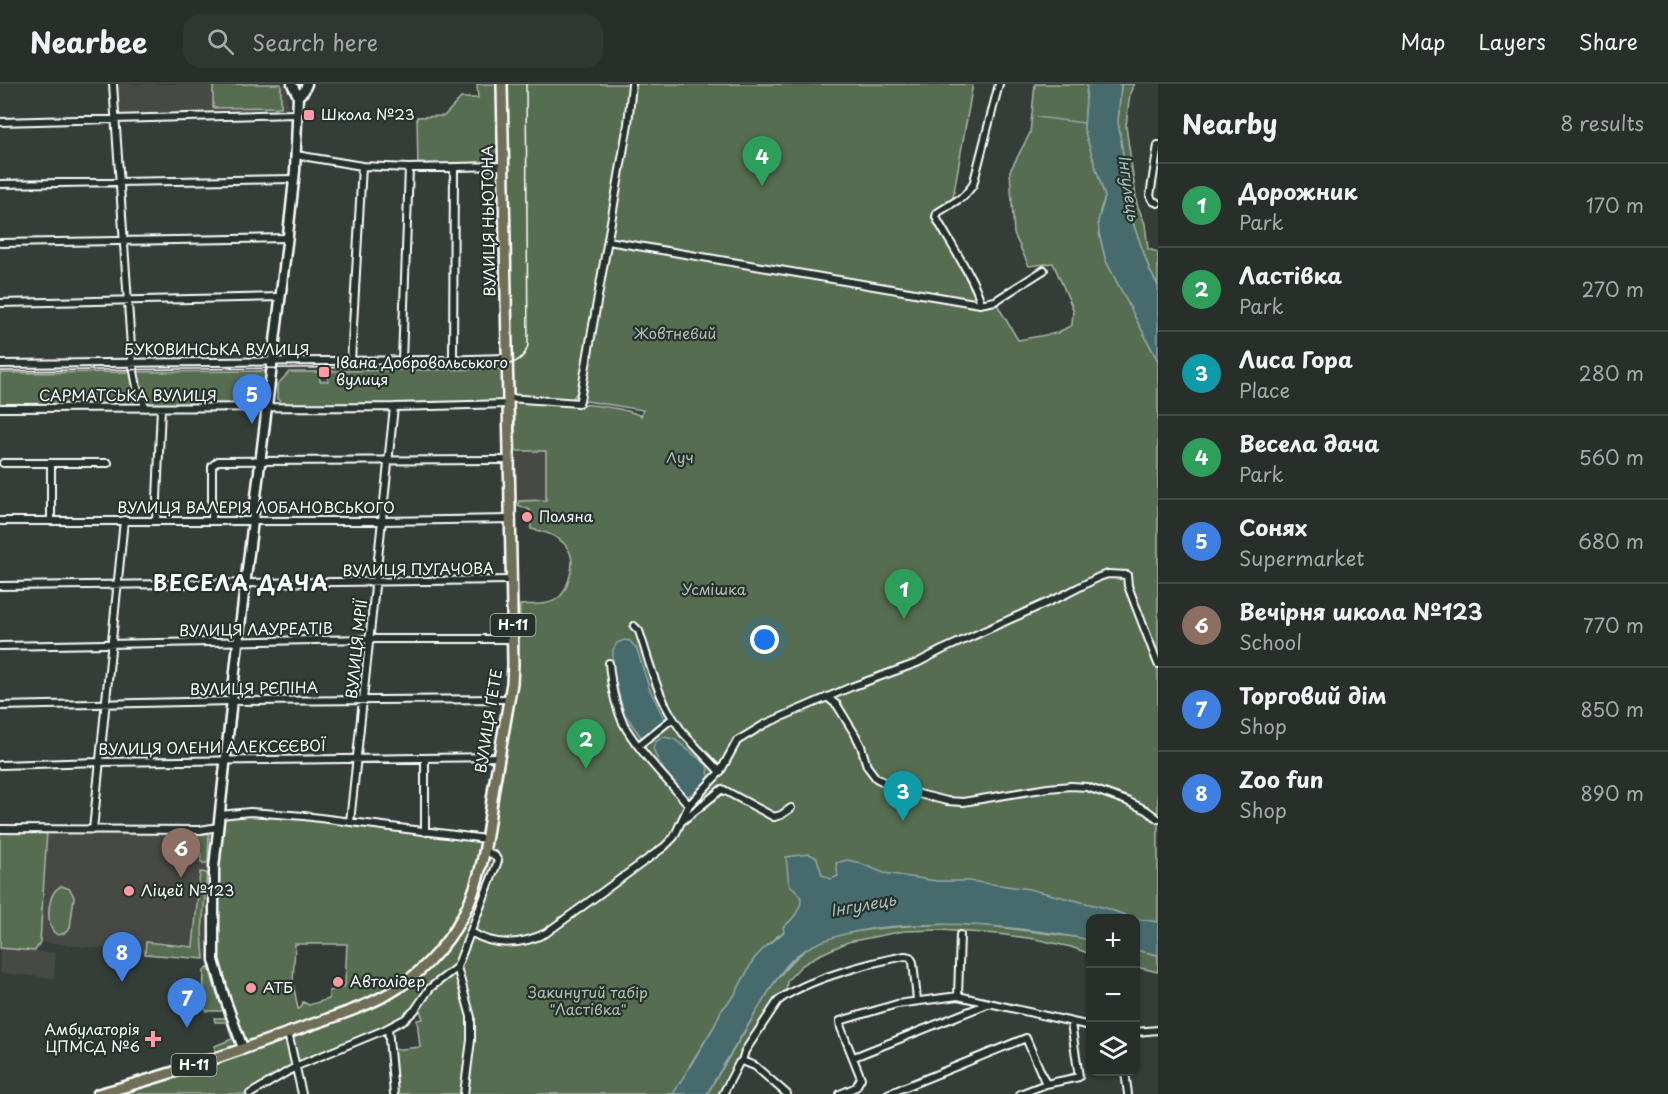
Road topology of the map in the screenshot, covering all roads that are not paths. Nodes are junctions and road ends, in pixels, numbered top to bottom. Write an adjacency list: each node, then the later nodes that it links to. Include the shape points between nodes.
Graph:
1 (113, 84): 9 (street)
2 (292, 84): 7 (street)
3 (307, 84): 7 (street)
4 (502, 84): 14 (main road, ВУЛИЦЯ НЬЮТОНА / Н-11)
5 (632, 84): 23 (street)
6 (999, 84): 29 (street, via 973,185 936,217 975,285)
7 (298, 96): 8 (street)
8 (297, 114): 9 (street); 12 (street)
9 (116, 119): 10 (street); 18 (street)
10 (0, 122)
11 (1158, 145): 20 (street, via 1150,196)
12 (296, 155): 13 (street); 17 (street)
13 (362, 166): 16 (street); 34 (street)
14 (503, 166): 15 (street); 30 (main road, ВУЛИЦЯ НЬЮТОНА / Н-11)
15 (454, 167): 16 (street); 31 (street)
16 (409, 168): 32 (street)
17 (294, 178): 18 (street); 21 (street)
18 (119, 182): 19 (street); 22 (street)
19 (0, 184)
20 (1158, 203)
21 (288, 238): 22 (street); 26 (street)
22 (123, 241): 24 (street); 27 (street)
23 (608, 241): 29 (street); 37 (street, САРМАТСЬКА ВУЛИЦЯ, via 579,402)
24 (0, 243)
25 (1044, 270): 29 (street, via 995,301)
26 (281, 297): 27 (street); 35 (street)
27 (127, 302): 28 (street); 33 (street)
28 (0, 303)
29 (980, 304)
30 (507, 358): 31 (street, БУКОВИНСЬКА ВУЛИЦЯ); 37 (main road, ВУЛИЦЯ ҐЕТЕ / Н-11)
31 (453, 359): 32 (street, БУКОВИНСЬКА ВУЛИЦЯ)
32 (402, 360): 34 (street, БУКОВИНСЬКА ВУЛИЦЯ)
33 (132, 361): 35 (street, БУКОВИНСЬКА ВУЛИЦЯ); 36 (street, БУКОВИНСЬКА ВУЛИЦЯ); 41 (street)
34 (351, 361): 35 (street, БУКОВИНСЬКА ВУЛИЦЯ)
35 (273, 362): 38 (street)
36 (0, 364)
37 (508, 401): 39 (street, САРМАТСЬКА ВУЛИЦЯ); 43 (main road, ВУЛИЦЯ ҐЕТЕ / Н-11)
38 (267, 407): 39 (street, САРМАТСЬКА ВУЛИЦЯ); 42 (street, САРМАТСЬКА ВУЛИЦЯ); 44 (street)
39 (394, 407): 45 (street, ВУЛИЦЯ МРІЇ)
40 (0, 408): 41 (street, САРМАТСЬКА ВУЛИЦЯ)
41 (146, 408): 42 (street, САРМАТСЬКА ВУЛИЦЯ)
42 (161, 408): 55 (street)
43 (510, 460): 45 (street); 49 (main road, ВУЛИЦЯ ҐЕТЕ / Н-11)
44 (261, 461): 45 (street); 52 (street, via 214,462); 53 (street)
45 (387, 462): 56 (street, ВУЛИЦЯ МРІЇ)
46 (3, 463): 47 (street)
47 (51, 463): 48 (street); 50 (street)
48 (108, 463)
49 (512, 519): 56 (street, ВУЛИЦЯ ВАЛЕРІЯ ЛОБАНОВСЬКОГО); 57 (main road, ВУЛИЦЯ ҐЕТЕ / Н-11)
50 (51, 520): 51 (street, ВУЛИЦЯ ВАЛЕРІЯ ЛОБАНОВСЬКОГО); 54 (street, ВУЛИЦЯ ВАЛЕРІЯ ЛОБАНОВСЬКОГО)
51 (124, 520): 55 (street, ВУЛИЦЯ ВАЛЕРІЯ ЛОБАНОВСЬКОГО); 61 (street)
52 (212, 520): 53 (street, ВУЛИЦЯ ВАЛЕРІЯ ЛОБАНОВСЬКОГО); 55 (street, ВУЛИЦЯ ВАЛЕРІЯ ЛОБАНОВСЬКОГО)
53 (254, 520): 56 (street, ВУЛИЦЯ ВАЛЕРІЯ ЛОБАНОВСЬКОГО); 59 (street)
54 (0, 521)
55 (156, 521)
56 (381, 521): 58 (street, ВУЛИЦЯ МРІЇ)
57 (512, 580): 58 (street, ВУЛИЦЯ ПУГАЧОВА); 64 (main road, ВУЛИЦЯ ҐЕТЕ / Н-11)
58 (376, 583): 59 (street, ВУЛИЦЯ ПУГАЧОВА); 63 (street, ВУЛИЦЯ МРІЇ)
59 (245, 584): 61 (street, ВУЛИЦЯ ПУГАЧОВА); 65 (street)
60 (0, 586): 61 (street, ВУЛИЦЯ ПУГАЧОВА)
61 (118, 586): 66 (street)
62 (634, 626): 76 (street)
63 (369, 639): 64 (street, ВУЛИЦЯ ЛАУРЕАТІВ); 65 (street, ВУЛИЦЯ ЛАУРЕАТІВ); 72 (street, ВУЛИЦЯ МРІЇ)
64 (513, 639): 71 (main road, ВУЛИЦЯ ҐЕТЕ / Н-11)
65 (238, 643): 66 (street, ВУЛИЦЯ ЛАУРЕАТІВ); 73 (street)
66 (112, 644): 67 (street, ВУЛИЦЯ ЛАУРЕАТІВ); 74 (street)
67 (0, 646)
68 (609, 663): 77 (street, via 616,705 626,729)
69 (1158, 664): 70 (street, via 1127,575 1108,574 917,663)
70 (827, 697): 84 (street, via 743,736); 88 (street, via 837,705 856,736 867,766 876,778 895,788 963,802 1087,787 1146,810)
71 (509, 699): 72 (street, ВУЛИЦЯ РЄПІНА); 78 (main road, ВУЛИЦЯ ҐЕТЕ / Н-11)
72 (363, 700): 73 (street, ВУЛИЦЯ РЄПІНА); 80 (street, ВУЛИЦЯ МРІЇ)
73 (232, 701): 74 (street, ВУЛИЦЯ РЄПІНА); 81 (street)
74 (105, 704): 75 (street, ВУЛИЦЯ РЄПІНА); 82 (street)
75 (0, 706)
76 (673, 718): 77 (street); 84 (street)
77 (639, 745): 85 (street)
78 (499, 757): 79 (street, ВУЛИЦЯ ОЛЕНИ АЛЕКСЄЄВОЇ); 95 (main road, ВУЛИЦЯ ҐЕТЕ / Н-11)
79 (425, 758): 80 (street, ВУЛИЦЯ ОЛЕНИ АЛЕКСЄЄВОЇ); 94 (street)
80 (356, 759): 81 (street, ВУЛИЦЯ ОЛЕНИ АЛЕКСЄЄВОЇ); 89 (street, ВУЛИЦЯ МРІЇ)
81 (225, 760): 82 (street, ВУЛИЦЯ ОЛЕНИ АЛЕКСЄЄВОЇ); 87 (street)
82 (99, 762): 83 (street, ВУЛИЦЯ ОЛЕНИ АЛЕКСЄЄВОЇ); 93 (street)
83 (0, 765)
84 (720, 772): 85 (street)
85 (689, 806): 90 (street)
86 (791, 808): 90 (street, via 774,817 724,789)
87 (219, 815): 89 (street, via 273,813); 91 (street)
88 (1158, 819)
89 (350, 822): 94 (street)
90 (681, 822): 97 (street, via 664,847 546,933 518,943 488,940)
91 (218, 827): 93 (street); 109 (street, via 214,960)
92 (0, 829): 93 (street)
93 (93, 830)
94 (425, 832): 95 (street)
95 (486, 840): 96 (main road, ВУЛИЦЯ ҐЕТЕ / Н-11)
96 (484, 850): 97 (street, via 498,861); 108 (main road, Н-11, via 462,916 448,939 419,970 401,986 366,1005)
97 (471, 932): 99 (street)
98 (960, 935): 100 (street)
99 (457, 967): 105 (street, via 430,988 410,1015); 121 (street, via 471,1017)
100 (958, 996): 101 (street); 102 (street)
101 (917, 1000): 110 (street, via 840,1021); 111 (street, via 913,962 908,956 852,969 786,994)
102 (990, 1003): 103 (street); 110 (street)
103 (1071, 1023): 104 (street); 114 (street, via 1079,1077)
104 (1086, 1025)
105 (388, 1028): 112 (street); 120 (street)
106 (1158, 1030): 107 (street)
107 (1140, 1032)
108 (288, 1033): 109 (main road, Н-11); 112 (street)
109 (243, 1048): 115 (main road, Н-11)
110 (854, 1057): 116 (street, via 861,1078 858,1085)
111 (742, 1061): 122 (street); 123 (street, via 755,1066)
112 (297, 1066): 118 (street); 119 (street)
113 (1126, 1076): 126 (street)
114 (1046, 1084): 124 (street, via 1026,1038); 125 (street)
115 (112, 1092): 117 (main road, Н-11)
116 (844, 1093)
117 (98, 1094)
118 (250, 1094)
119 (302, 1094)
120 (394, 1094)
121 (464, 1094)
122 (723, 1094)
123 (787, 1094)
124 (888, 1094)
125 (1020, 1094)
126 (1128, 1094)

